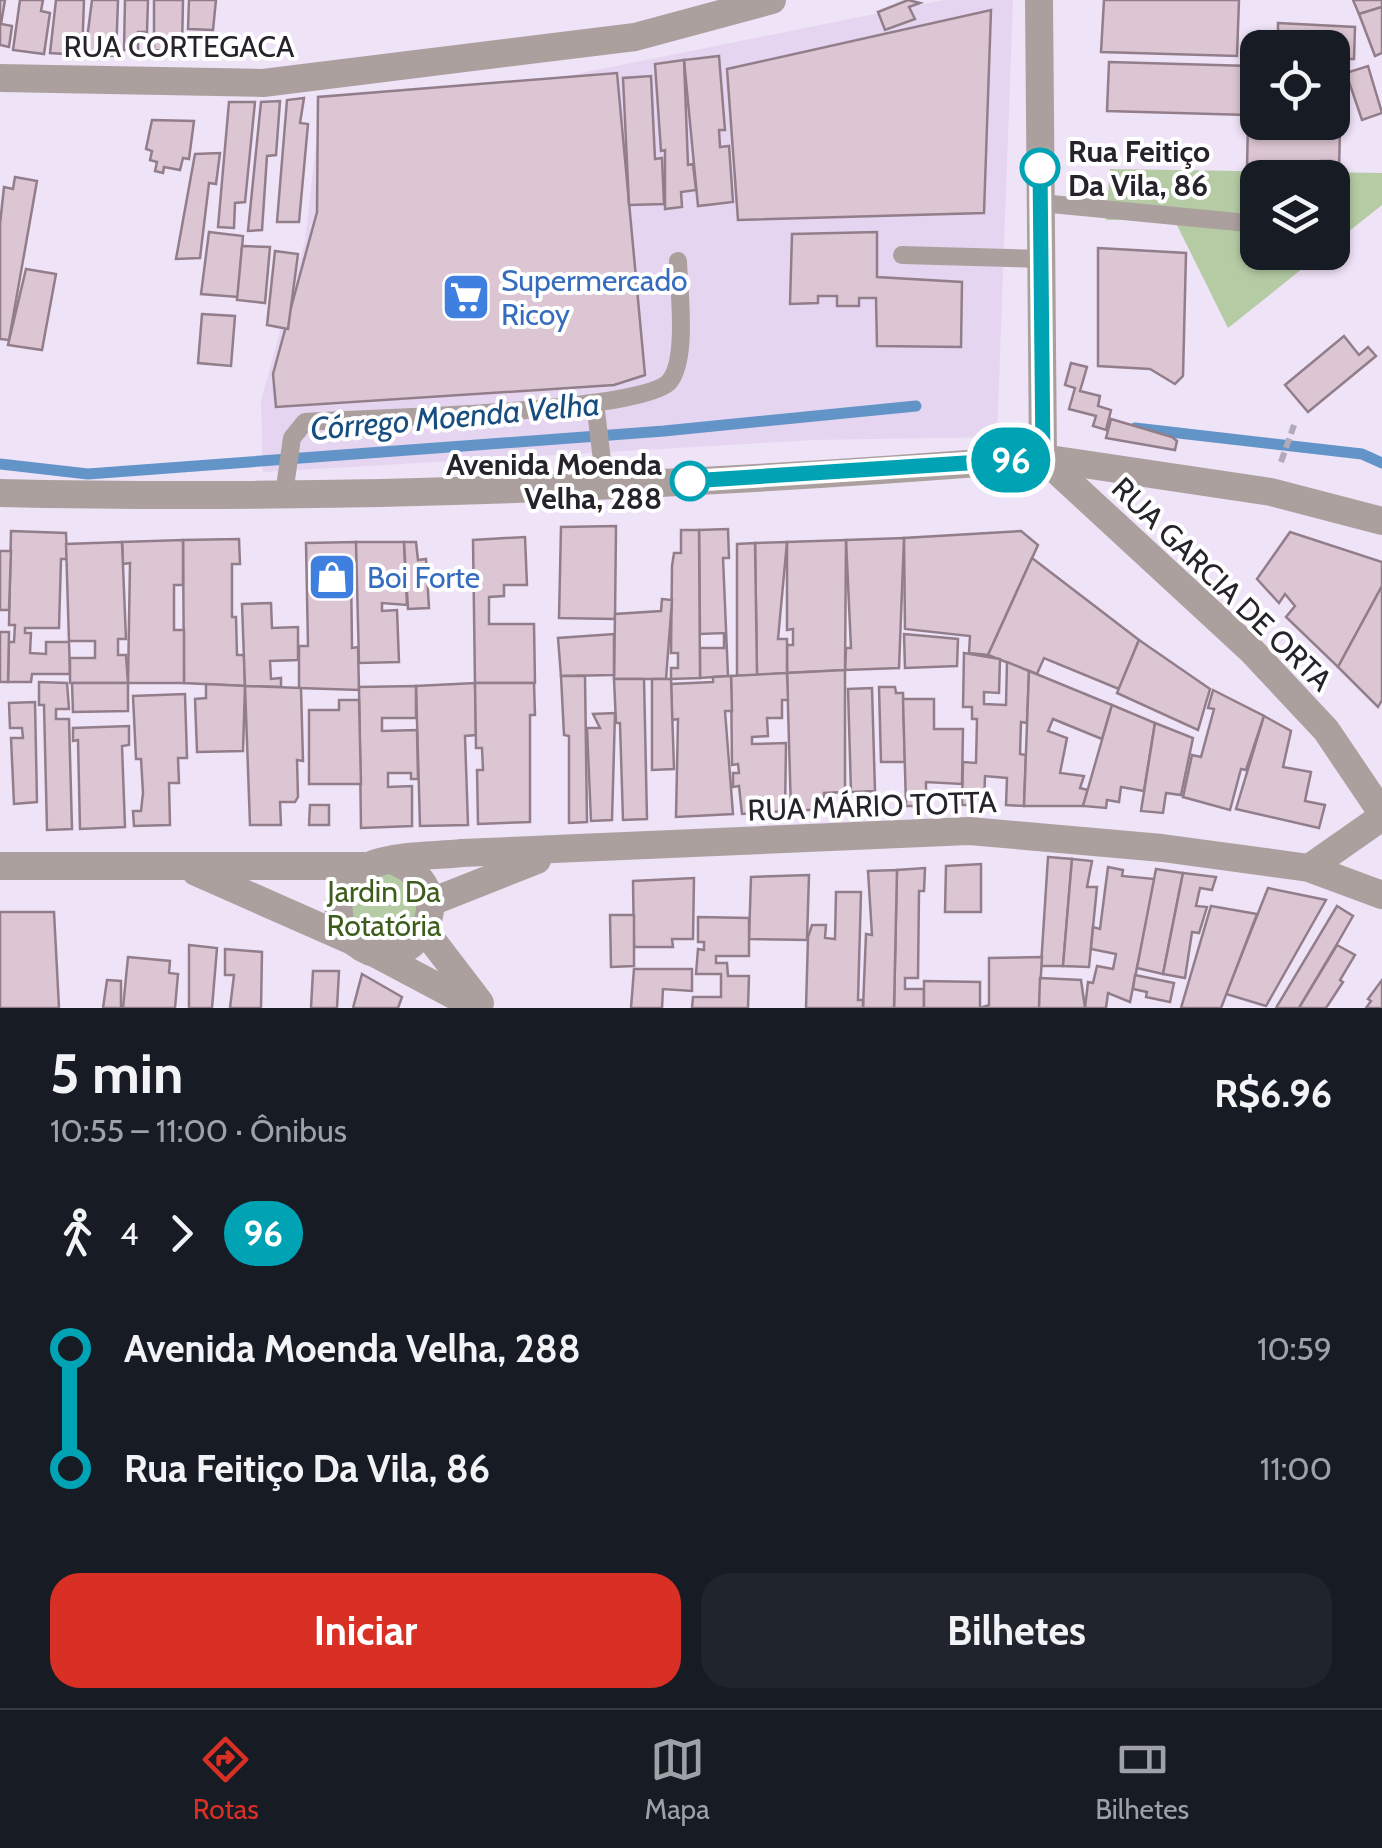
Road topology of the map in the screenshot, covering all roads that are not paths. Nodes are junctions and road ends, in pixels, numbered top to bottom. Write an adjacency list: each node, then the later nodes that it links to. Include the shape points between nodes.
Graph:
1 (772, 0): 3 (street, RUA CORTEGACA, via 636,37 263,84)
2 (1039, 0): 4 (street)
3 (0, 78)
4 (1041, 203): 5 (lane); 7 (street)
5 (1240, 222)
6 (902, 255): 7 (lane)
7 (1041, 259): 10 (street)
8 (678, 261): 9 (lane, via 680,351 672,379 654,393)
9 (595, 403): 11 (lane); 13 (lane, via 305,422 292,438)
10 (1043, 458): 11 (street); 14 (street, via 1271,492); 15 (street, RUA GARCIA DE ORTA, via 1251,650 1326,730)
11 (606, 485): 13 (street)
12 (0, 494): 13 (street)
13 (284, 494)
14 (1382, 522)
15 (1382, 815): 21 (street)
16 (556, 852): 17 (street, RUA MÁRIO TOTTA); 21 (street, RUA MÁRIO TOTTA, via 969,831); 23 (street, RUA MÁRIO TOTTA)
17 (394, 862): 19 (street); 23 (street, via 412,869)
18 (0, 866): 20 (street)
19 (363, 866): 20 (street); 25 (street, via 341,891 338,908)
20 (186, 868): 25 (street)
21 (1309, 868): 22 (street, RUA MÁRIO TOTTA)
22 (1382, 895)
23 (432, 902): 24 (street)
24 (425, 931): 26 (street, via 394,954); 27 (street)
25 (350, 940): 26 (street)
26 (376, 954): 27 (street)
27 (481, 1008)

